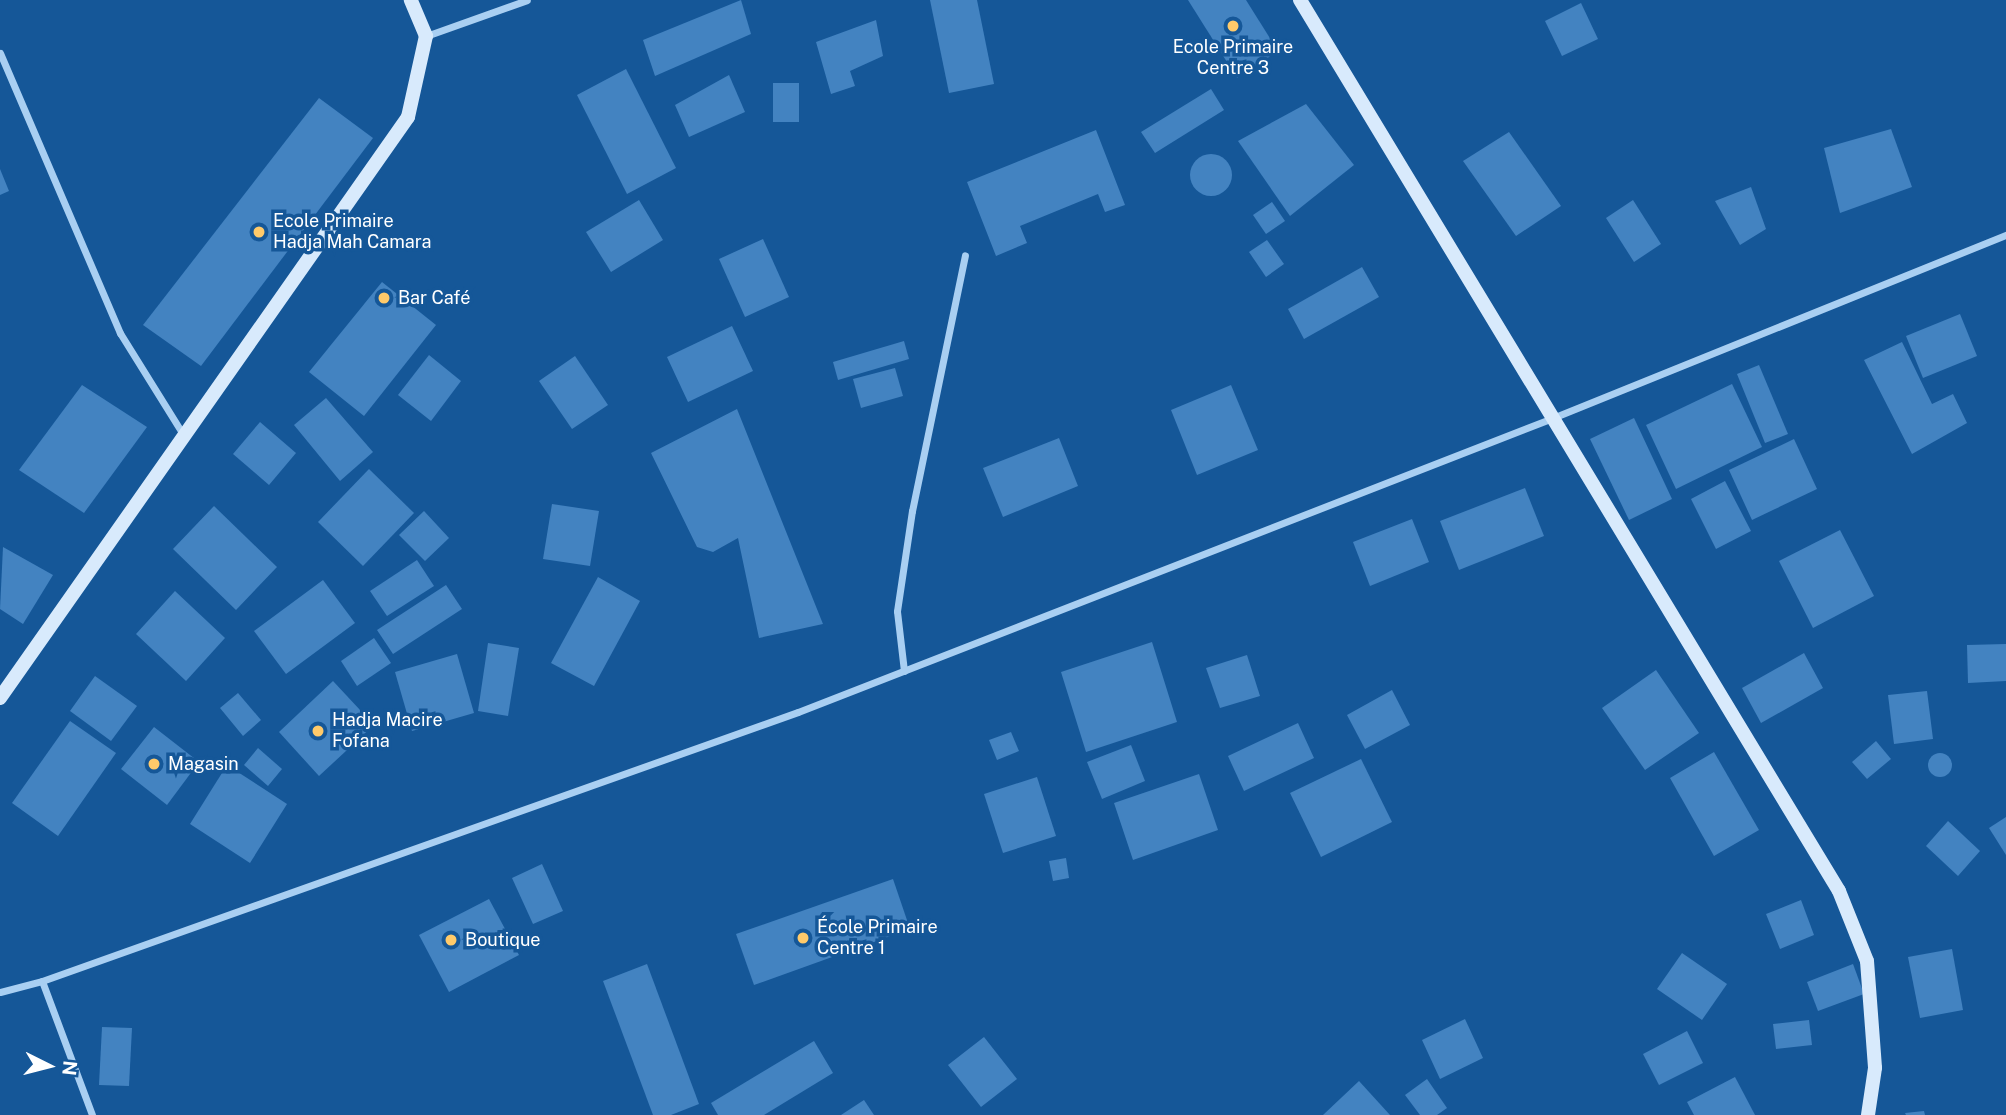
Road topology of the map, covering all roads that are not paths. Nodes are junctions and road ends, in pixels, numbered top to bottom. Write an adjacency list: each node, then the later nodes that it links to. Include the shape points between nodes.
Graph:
1 (411, 0): 4 (street)
2 (527, 0): 4 (street)
3 (1300, 0): 8 (street)
4 (426, 36): 9 (street, via 408,117)
5 (0, 52): 9 (street, via 120,333)
6 (2006, 235): 8 (street)
7 (965, 255): 10 (street, via 912,511 897,611)
8 (1555, 417): 10 (street); 15 (street, via 1839,891 1867,961 1875,1068)
9 (184, 436): 11 (street)
10 (904, 671): 12 (street)
11 (0, 698)
12 (43, 981): 13 (street); 14 (street)
13 (0, 992)
14 (92, 1115)
15 (1868, 1115)

